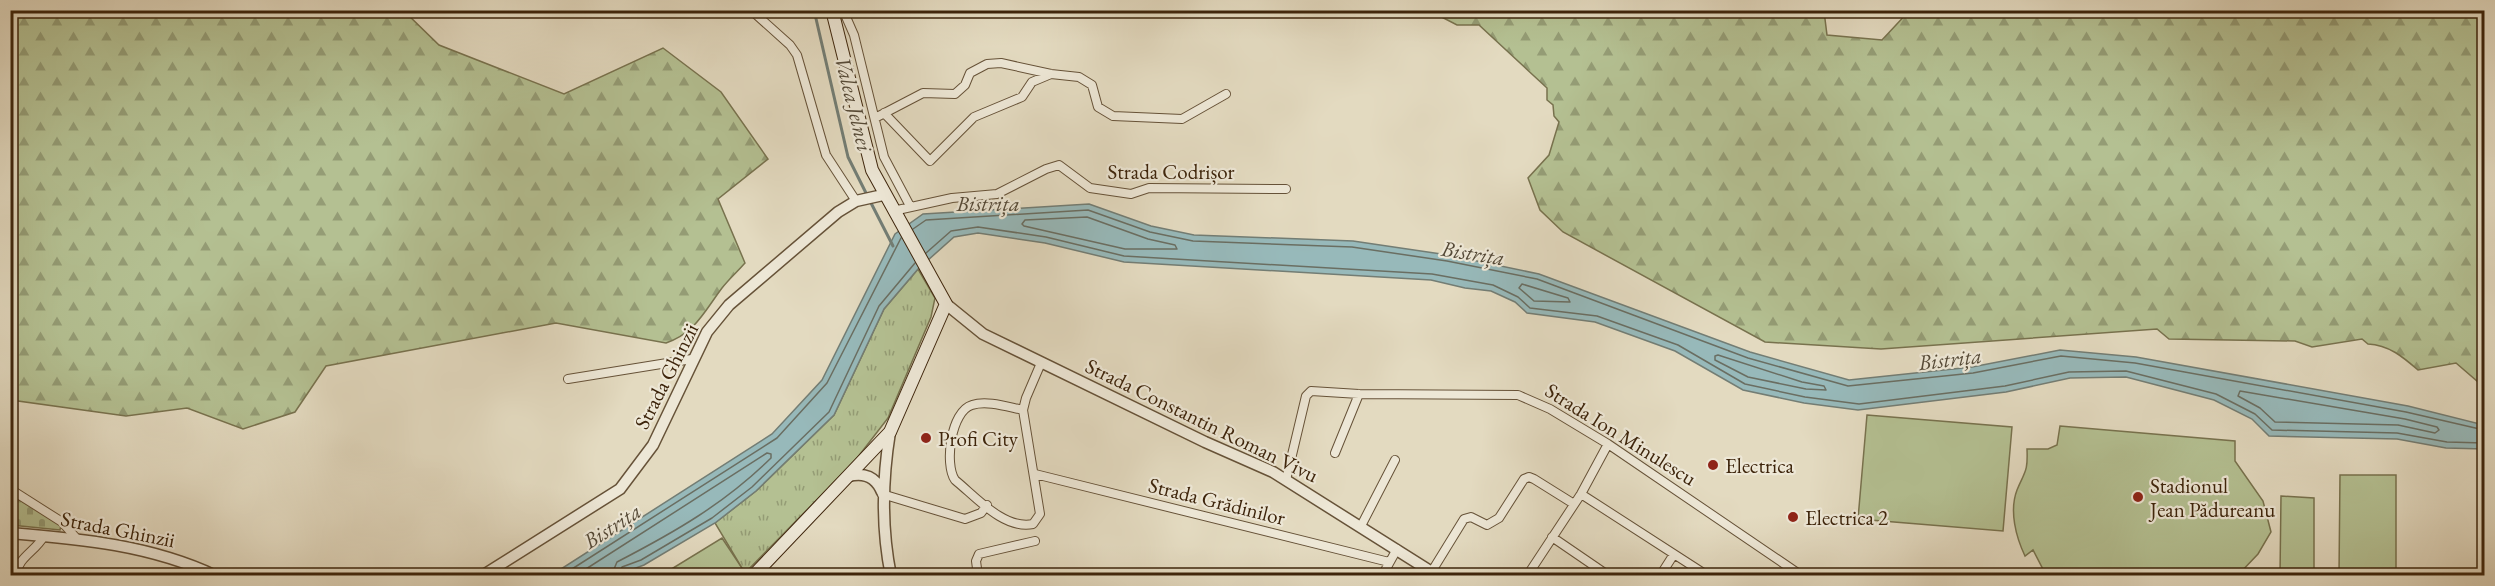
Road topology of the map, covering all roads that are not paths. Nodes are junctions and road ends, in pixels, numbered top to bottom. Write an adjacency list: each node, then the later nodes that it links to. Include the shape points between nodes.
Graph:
1 (751, 10): 10 (street, via 797,55 826,155)
2 (832, 10): 9 (main road)
3 (843, 10): 7 (street, via 854,35)
4 (1051, 74): 5 (street, via 1086,80 1094,89 1098,107 1113,116 1182,119); 6 (street, via 987,64 970,73 955,94 923,93); 6 (street, via 1032,82 1022,97 974,117 930,161)
5 (1226, 94)
6 (884, 113): 7 (street)
7 (875, 118): 11 (street, via 890,172)
8 (1286, 189): 11 (street, Strada Codrișor, via 1149,188 1131,194 1117,193 1090,188 1059,165 997,194)
9 (880, 195): 10 (street, Strada Ghinzii); 12 (main road)
10 (858, 200): 14 (street, Strada Ghinzii, via 838,212 729,305)
11 (910, 206): 12 (street, Strada Codrișor)
12 (893, 211): 13 (main road)
13 (946, 304): 15 (street, Strada Constantin Roman Vivu, via 983,333); 19 (main road)
14 (692, 359): 16 (street); 43 (street, Strada Ghinzii, via 653,445 620,489)
15 (1041, 363): 18 (street); 25 (street, Strada Constantin Roman Vivu)
16 (568, 379)
17 (1359, 394): 20 (street, Strada Ion Minulescu, via 1518,394); 21 (street); 25 (street, Strada Ion Minulescu, via 1314,391 1305,396)
18 (1023, 410): 23 (street); 30 (street, via 970,405 956,420 949,472)
19 (890, 432): 24 (main road); 27 (street)
20 (1608, 444): 28 (street); 52 (street, Strada Ion Minulescu)
21 (1335, 453)
22 (1395, 460): 31 (street)
23 (1035, 474): 30 (street, via 1040,514 1033,525 1008,522); 39 (street, Strada Grădinilor)
24 (849, 476): 27 (street, via 866,475 874,479); 44 (main road)
25 (1286, 480): 31 (street, Strada Constantin Roman Vivu)
26 (10, 489): 35 (street, via 62,522)
27 (882, 494): 30 (street, via 965,519 981,513); 45 (street)
28 (1581, 494): 29 (street); 38 (street)
29 (1574, 504): 34 (street); 40 (street, via 1534,479 1524,478 1496,522 1487,525 1471,517 1464,519)
30 (987, 505)
31 (1361, 526): 37 (street, Strada Constantin Roman Vivu)
32 (10, 533): 33 (street, Strada Ghinzii)
33 (44, 536): 35 (street, Strada Ghinzii); 41 (street, via 21,560)
34 (1552, 537): 48 (street); 49 (street)
35 (77, 539): 42 (street, Strada Ghinzii, via 141,549)
36 (1035, 541): 46 (street, via 979,554 975,561)
37 (1397, 549): 39 (street); 40 (street, Strada Constantin Roman Vivu)
38 (1674, 554): 50 (street); 51 (street)
39 (1389, 562): 47 (street)
40 (1435, 573)
41 (15, 576)
42 (216, 576)
43 (482, 576)
44 (753, 576)
45 (891, 576)
46 (978, 576)
47 (1382, 576)
48 (1527, 576)
49 (1610, 576)
50 (1660, 576)
51 (1708, 576)
52 (1802, 576)

